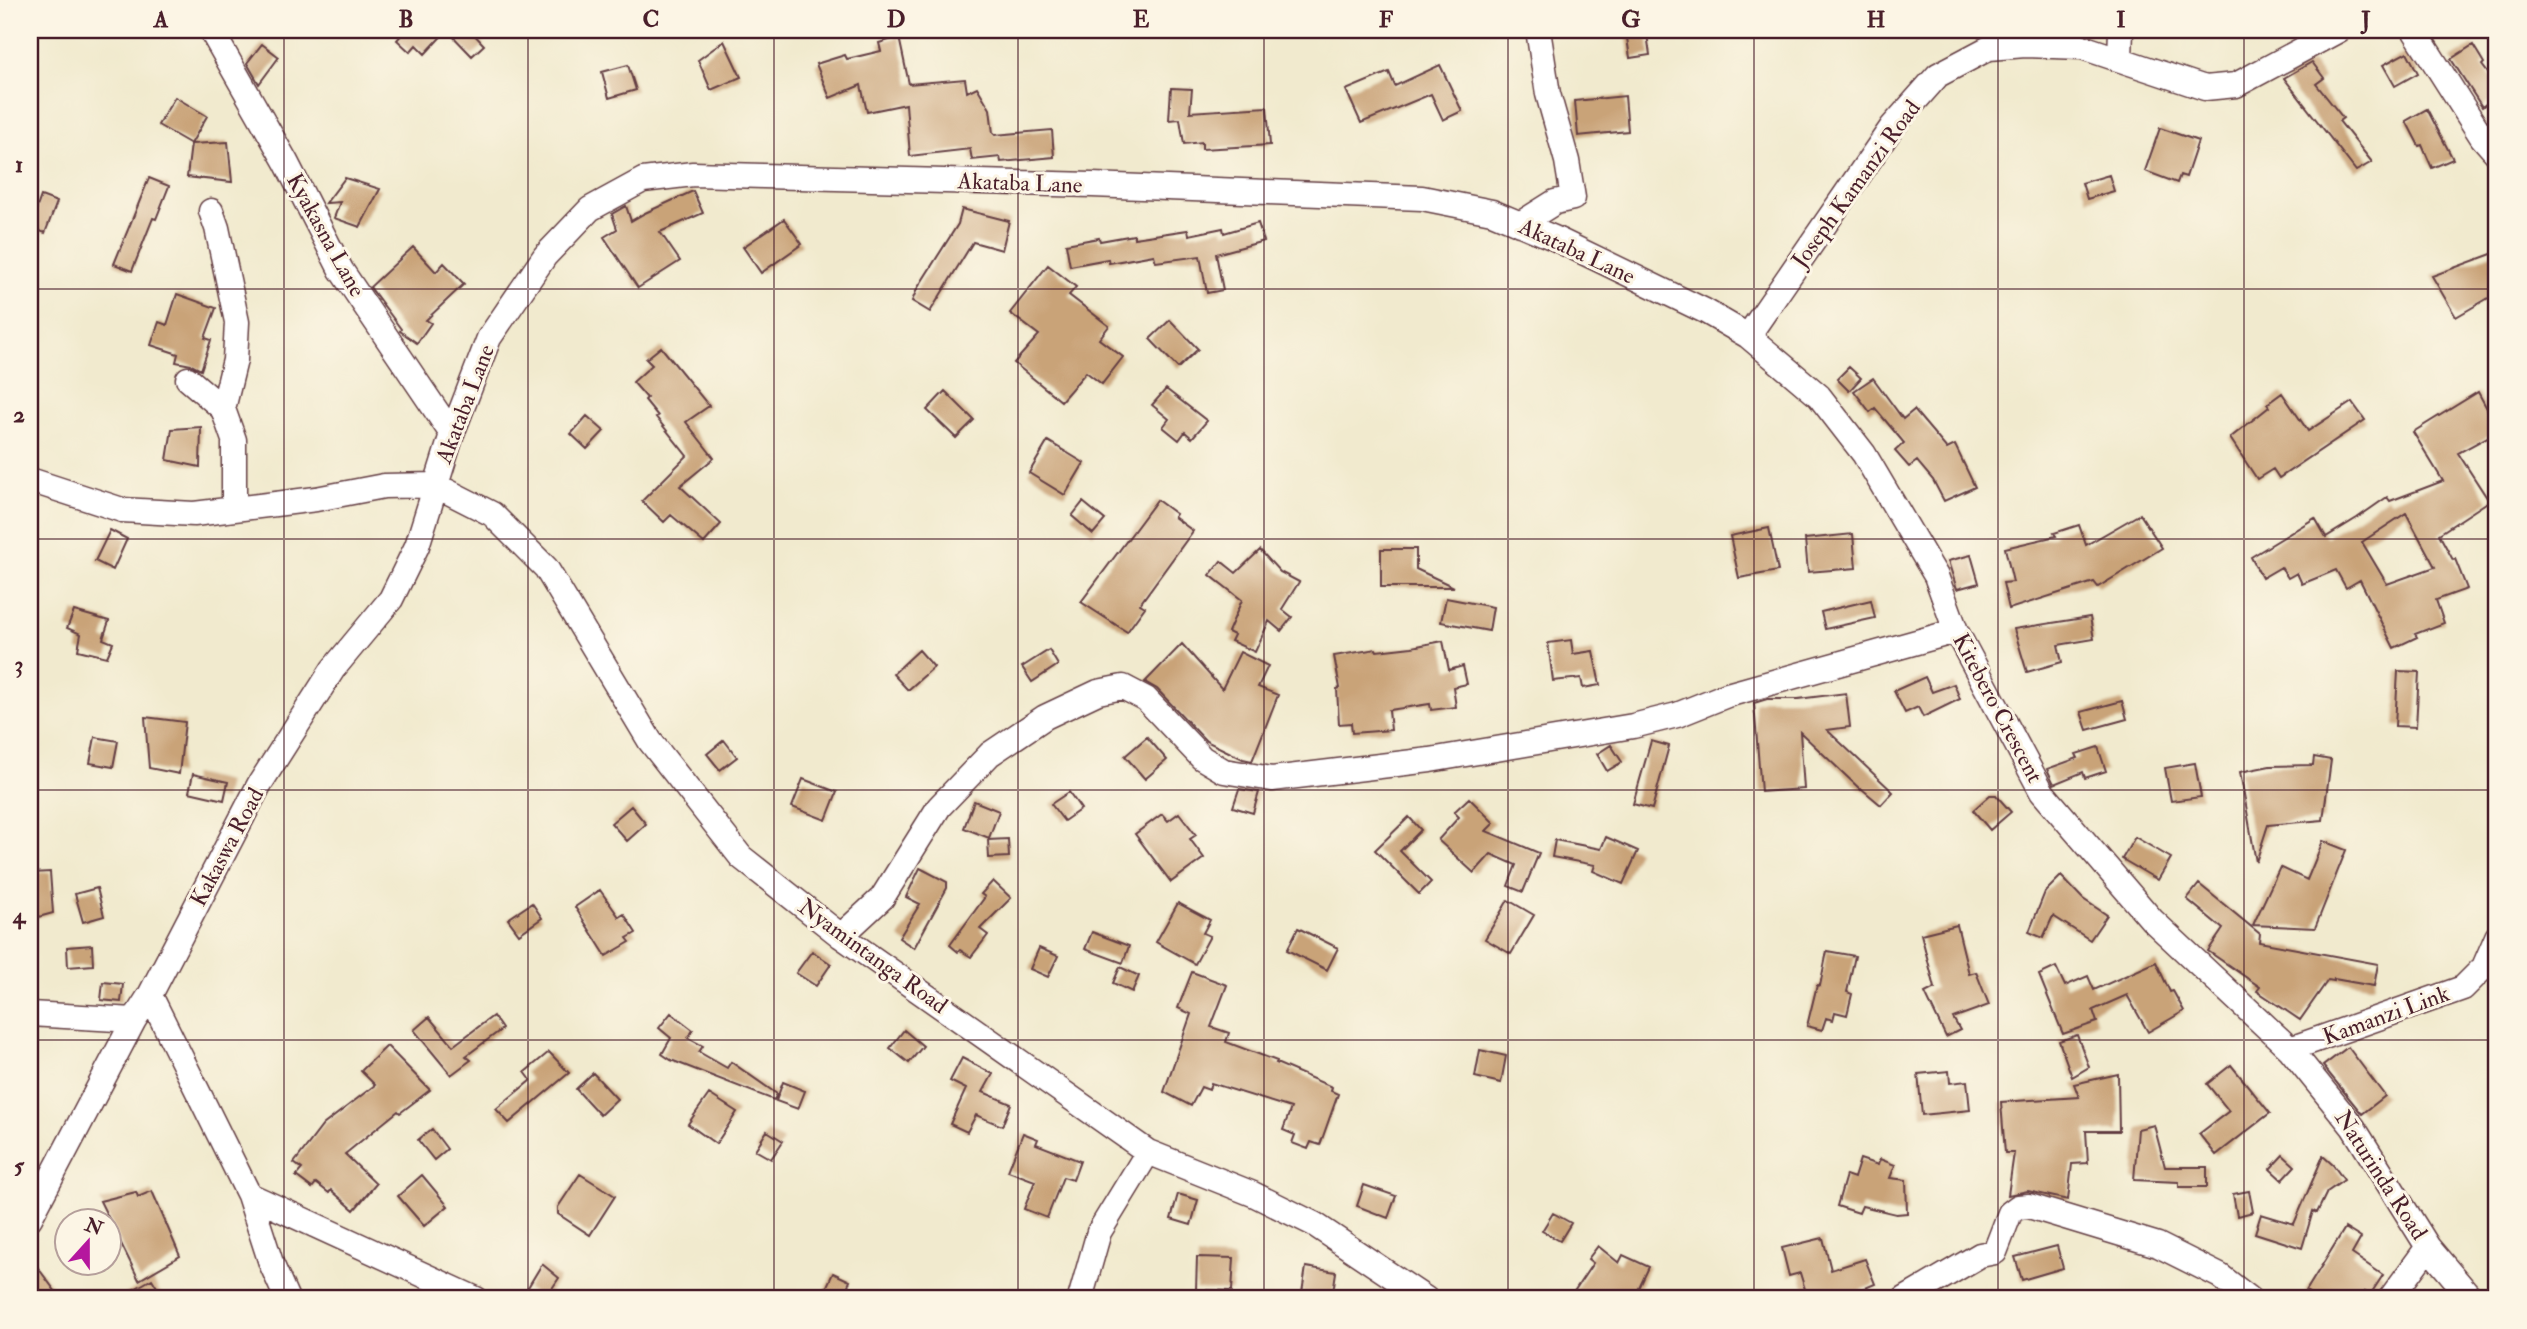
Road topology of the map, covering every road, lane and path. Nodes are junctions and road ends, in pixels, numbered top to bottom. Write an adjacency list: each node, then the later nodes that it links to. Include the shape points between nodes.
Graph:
1 (211, 30): 13 (street, Kyakasna Lane, via 341,270)
2 (1538, 30): 9 (street, via 1573,198 1555,202)
3 (2121, 30): 6 (street)
4 (2339, 30): 6 (street, Joseph Kamanzi Road, via 2236,85 2205,88)
5 (2414, 30): 7 (street)
6 (2120, 58): 10 (street, Joseph Kamanzi Road, via 2082,47 1989,48 1938,75 1892,127)
7 (2497, 154)
8 (211, 211): 12 (street, via 237,322 235,360)
9 (1520, 224): 10 (street, Akataba Lane); 13 (street, Akataba Lane, via 1492,212 1422,198 693,174 643,180 590,209 545,256 489,338)
10 (1748, 336): 17 (street, Kitebero Crescent, via 1819,396 1864,454 1936,576)
11 (188, 379): 12 (street)
12 (223, 409): 16 (street, via 234,440)
13 (452, 434): 15 (street, Akataba Lane)
14 (30, 480): 16 (street, via 122,510 194,514)
15 (435, 485): 16 (street, via 384,486); 18 (street, Nyamintanga Road, via 492,514 547,568 650,741 741,857); 20 (street, Kakaswa Road, via 416,546 391,599 332,669 259,785)
16 (234, 509)
17 (1956, 631): 18 (street, via 1633,726 1430,760 1272,779 1224,771 1202,758 1146,699 1123,687 1098,692 1045,717 990,754 939,807 882,898); 23 (street, Kitebero Crescent, via 2042,792 2152,920)
18 (841, 936): 24 (street, Nyamintanga Road)
19 (2497, 937): 23 (street, Kamanzi Link, via 2484,967 2463,988)
20 (150, 995): 22 (street, Kakaswa Road); 25 (street)
21 (30, 1014): 22 (street)
22 (134, 1020): 26 (street, Kakaswa Road)
23 (2290, 1049): 27 (street, Naturinda Road, via 2353,1126)
24 (1148, 1152): 30 (street, via 1099,1232); 31 (street, Nyamintanga Road, via 1314,1224)
25 (250, 1195): 28 (street); 29 (street)
26 (30, 1218)
27 (2428, 1247): 34 (street); 35 (street, Naturinda Road)
28 (287, 1299)
29 (476, 1299)
30 (1080, 1299)
31 (1426, 1299)
32 (1905, 1299): 33 (street, via 1980,1255 1995,1252 2011,1213 2029,1206 2158,1245 2220,1276)
33 (2250, 1299)
34 (2390, 1299)
35 (2472, 1299)

